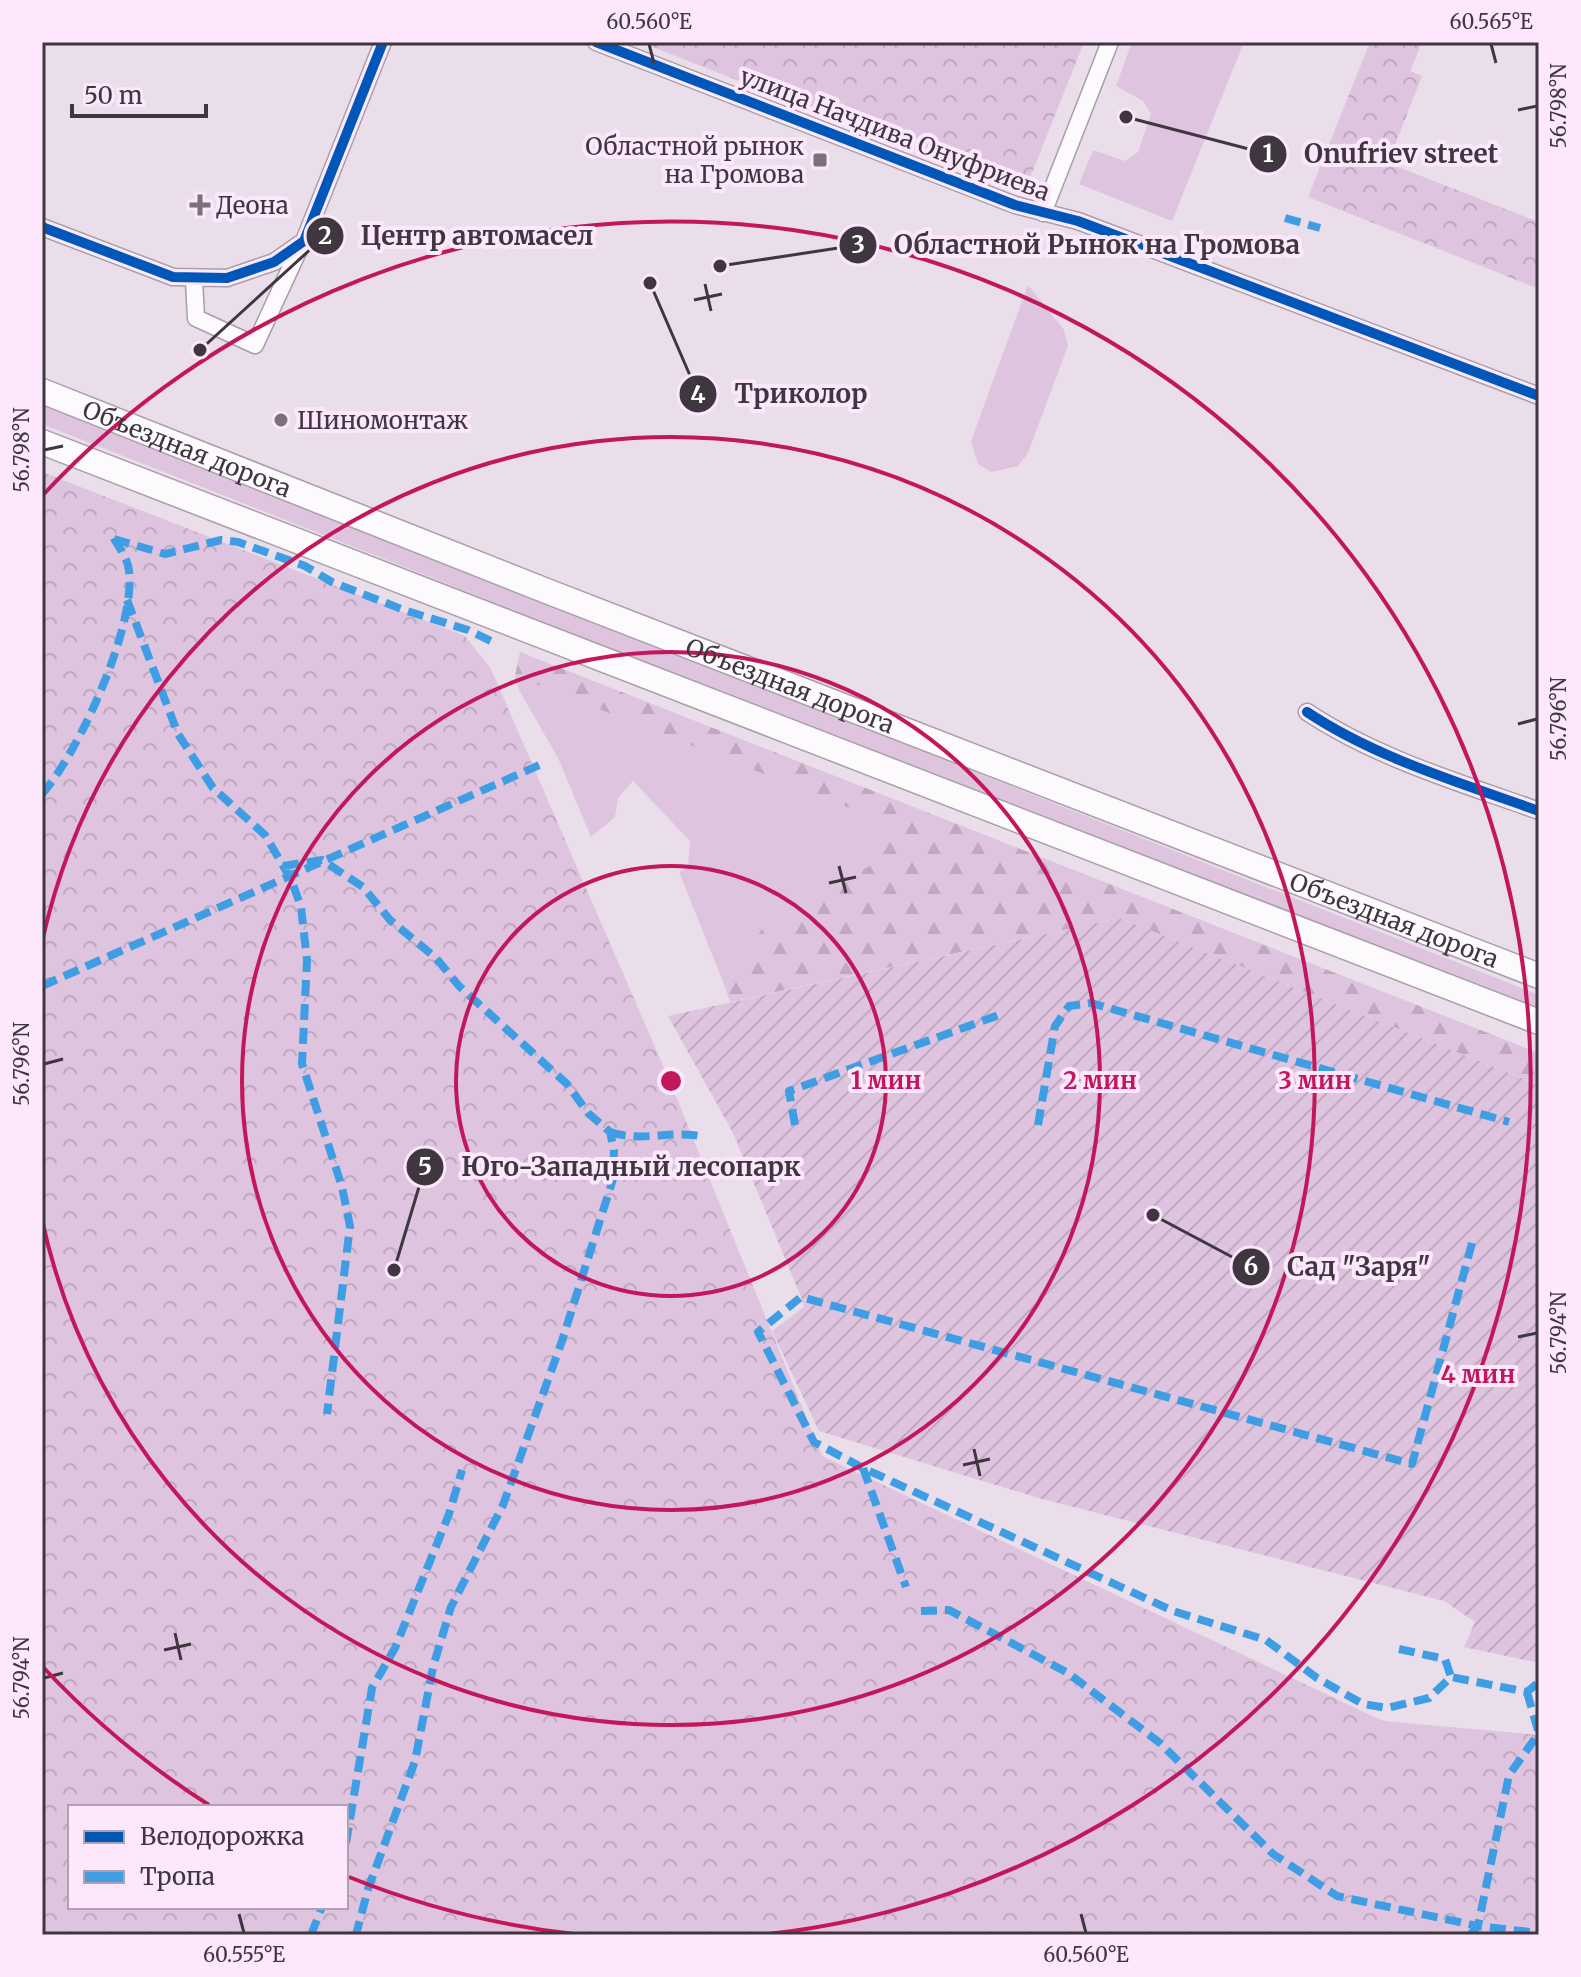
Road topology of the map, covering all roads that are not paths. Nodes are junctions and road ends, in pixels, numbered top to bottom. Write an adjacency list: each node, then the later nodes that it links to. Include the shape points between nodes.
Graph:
1 (383, 42): 6 (street)
2 (596, 42): 4 (street, улица Начдива Онуфриева)
3 (1110, 42): 4 (street)
4 (1043, 213): 9 (street, улица Начдива Онуфриева, via 1078,221)
5 (42, 227): 7 (street, via 173,277)
6 (304, 241): 7 (street, via 274,262 237,276); 7 (street, via 255,345 196,318)
7 (194, 280)
8 (42, 391): 13 (main road, Объездная дорога)
9 (1539, 396)
10 (42, 442): 14 (main road, Объездная дорога)
11 (1307, 712): 12 (street, via 1337,732)
12 (1539, 811)
13 (1539, 976)
14 (1539, 1022)

